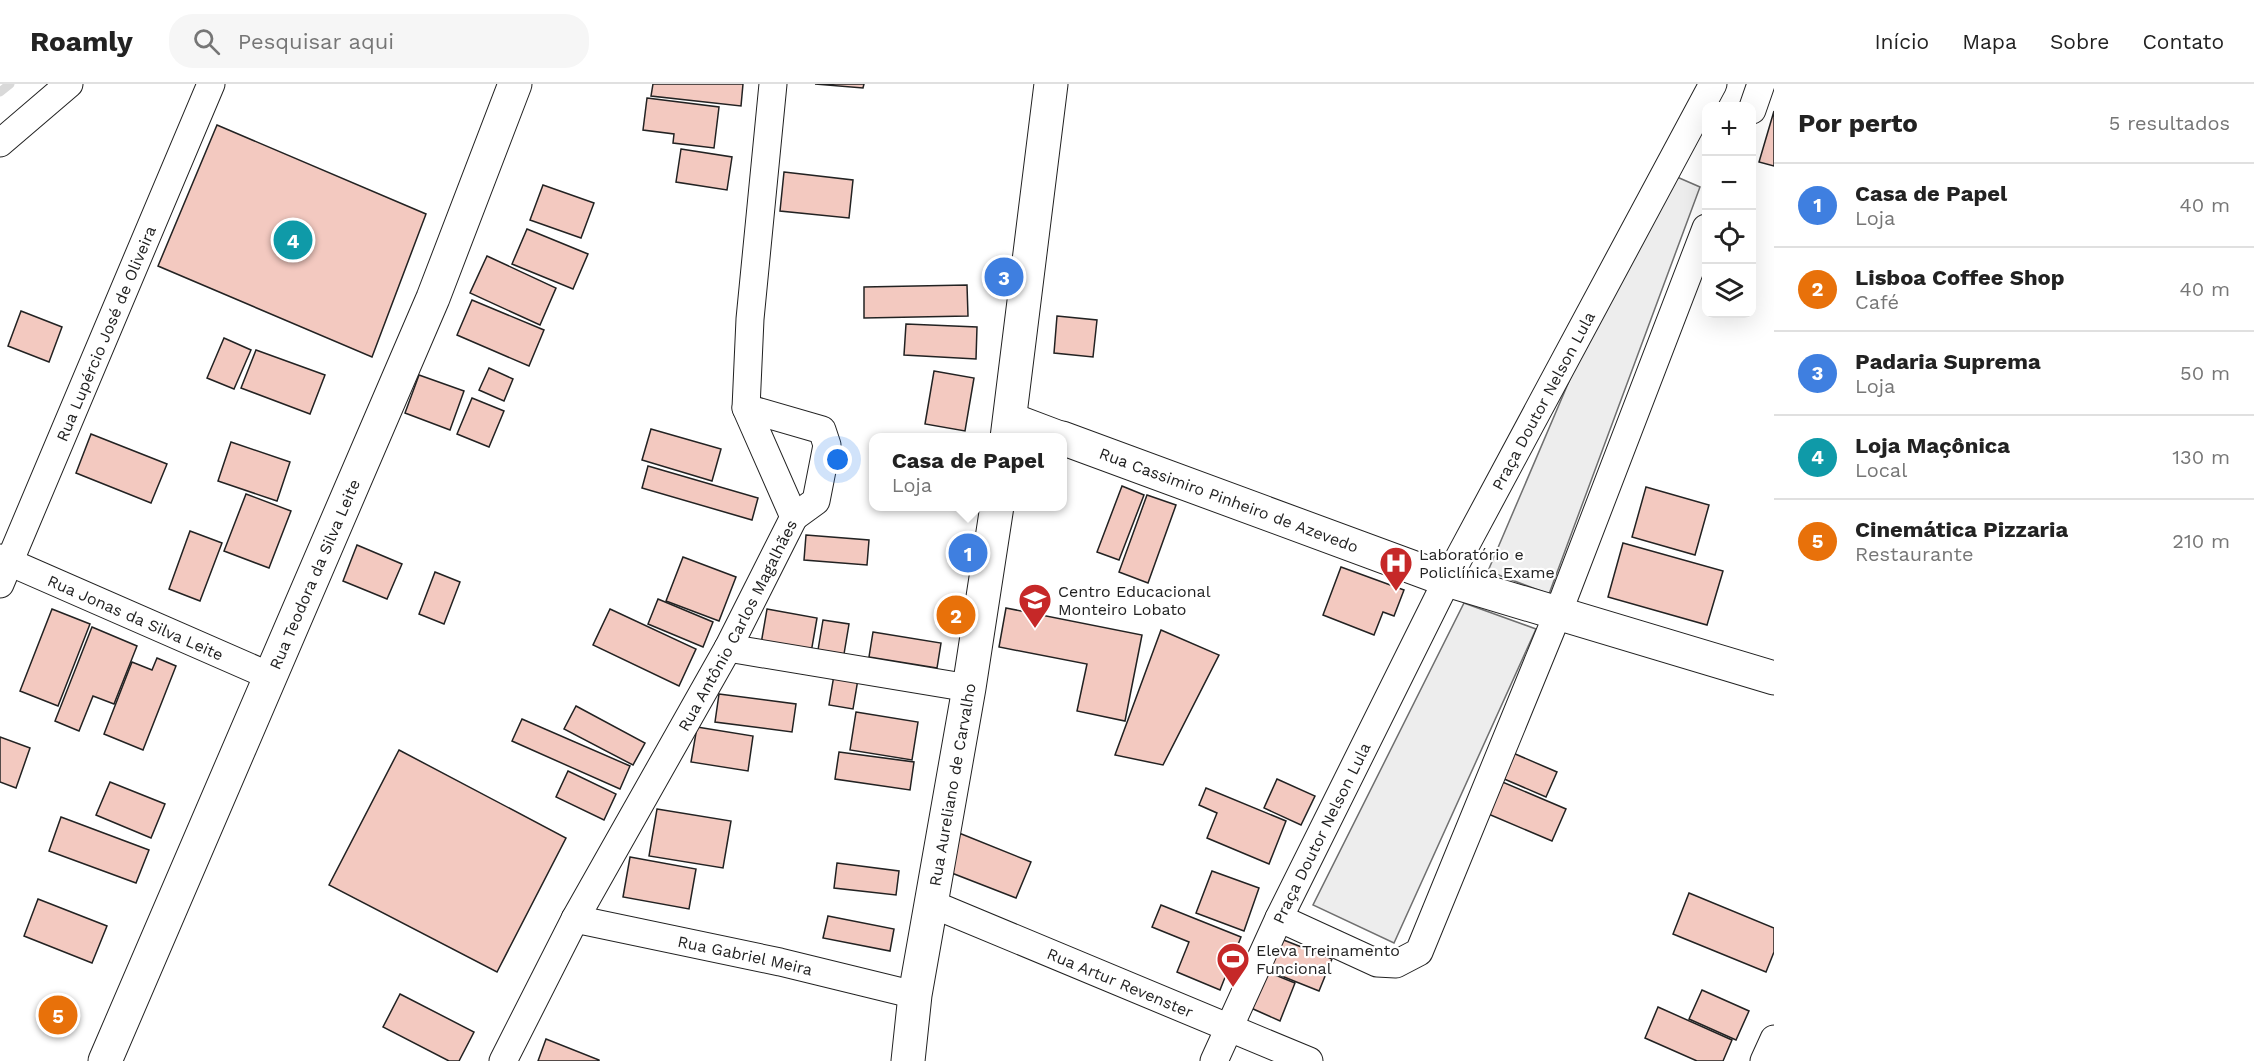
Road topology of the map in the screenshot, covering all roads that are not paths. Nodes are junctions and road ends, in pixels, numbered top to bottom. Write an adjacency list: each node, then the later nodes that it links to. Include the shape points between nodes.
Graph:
1 (69, 84): 9 (street)
2 (211, 84): 17 (street, Rua Lupércio José de Oliveira)
3 (515, 84): 21 (street, Rua Teodora da Silva Leite, via 433,298)
4 (773, 84): 11 (street, Rua Antônio Carlos Magalhães, via 750,320)
5 (1051, 84): 12 (street)
6 (1713, 84): 18 (street, Praça Doutor Nelson Lula)
7 (1761, 84): 8 (street)
8 (1755, 102)
9 (0, 143)
10 (1702, 241): 19 (street, Praça Doutor Nelson Lula)
11 (746, 408): 16 (street, Rua Antônio Carlos Magalhães); 16 (street, via 822,430 827,445 816,501)
12 (1009, 428): 13 (street, Rua Cassimiro Pinheiro de Azevedo)
13 (1035, 433)
14 (1067, 440): 18 (street, Rua Cassimiro Pinheiro de Azevedo)
15 (996, 511): 23 (street, Rua Aureliano de Carvalho)
16 (794, 517): 20 (street, Rua Antônio Carlos Magalhães)
17 (3, 568): 21 (street, Rua Jonas da Silva Leite)
18 (1447, 580): 19 (street, Rua Cassimiro Pinheiro de Azevedo); 25 (street, Praça Doutor Nelson Lula)
19 (1558, 613): 22 (street, Rua Cassimiro Pinheiro de Azevedo); 25 (street, Praça Doutor Nelson Lula, via 1419,952 1396,964 1377,963)
20 (728, 648): 23 (street); 26 (street, Rua Antônio Carlos Magalhães)
21 (272, 677): 30 (street, Rua Teodora da Silva Leite)
22 (1774, 678)
23 (969, 688): 24 (street, Rua Aureliano de Carvalho)
24 (932, 904): 27 (street, Rua Aureliano de Carvalho); 28 (street, Rua Artur Revenster)
25 (1279, 918): 28 (street)
26 (575, 919): 27 (street, Rua Gabriel Meira); 31 (street, Rua Antônio Carlos Magalhães)
27 (915, 995): 32 (street, Rua Aureliano de Carvalho)
28 (1230, 1026): 33 (street); 34 (street, Rua Artur Revenster)
29 (1774, 1039): 35 (street)
30 (110, 1056)
31 (503, 1061)
32 (908, 1061)
33 (1214, 1061)
34 (1309, 1061)
35 (1764, 1061)

